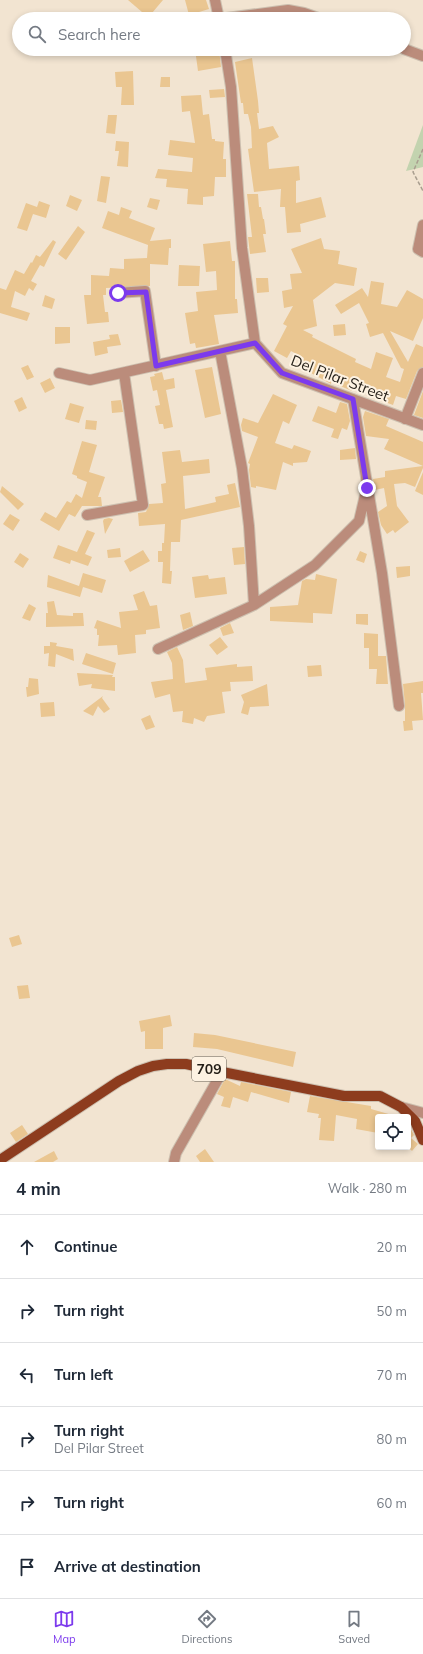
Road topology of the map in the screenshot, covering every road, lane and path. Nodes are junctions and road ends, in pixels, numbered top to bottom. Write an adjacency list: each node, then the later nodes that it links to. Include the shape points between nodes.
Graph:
1 (215, 0): 2 (street)
2 (218, 12)
3 (273, 12): 4 (street)
4 (299, 12)
5 (411, 52): 7 (street)
6 (225, 56): 13 (street, via 231,87 242,248)
7 (423, 56)
8 (423, 149): 9 (path, via 413,172)
9 (423, 191)
10 (423, 225): 11 (street, via 418,248)
11 (423, 252)
12 (118, 293): 15 (street, via 146,292)
13 (255, 343): 14 (street); 19 (street, Del Pilar Street, via 282,373)
14 (220, 351): 15 (street); 24 (street, via 242,468)
15 (156, 366): 17 (street)
16 (59, 373): 17 (street, via 90,380)
17 (124, 373): 23 (street, via 143,506)
18 (423, 373): 20 (street)
19 (353, 399): 20 (street, Del Pilar Street); 22 (street)
20 (405, 419): 21 (street, Del Pilar Street)
21 (423, 425)
22 (367, 488): 24 (street, via 359,521 315,565); 26 (street, via 393,649)
23 (87, 515)
24 (254, 605): 25 (street)
25 (158, 648)
26 (399, 706)
27 (222, 1072): 28 (main road, 709, via 344,1096 380,1096); 31 (main road, 709, via 186,1064 167,1064 138,1071); 32 (street, via 176,1153)
28 (401, 1106): 29 (street); 30 (main road, 709, via 415,1121)
29 (423, 1113)
30 (423, 1140)
31 (0, 1160)
32 (174, 1162)

